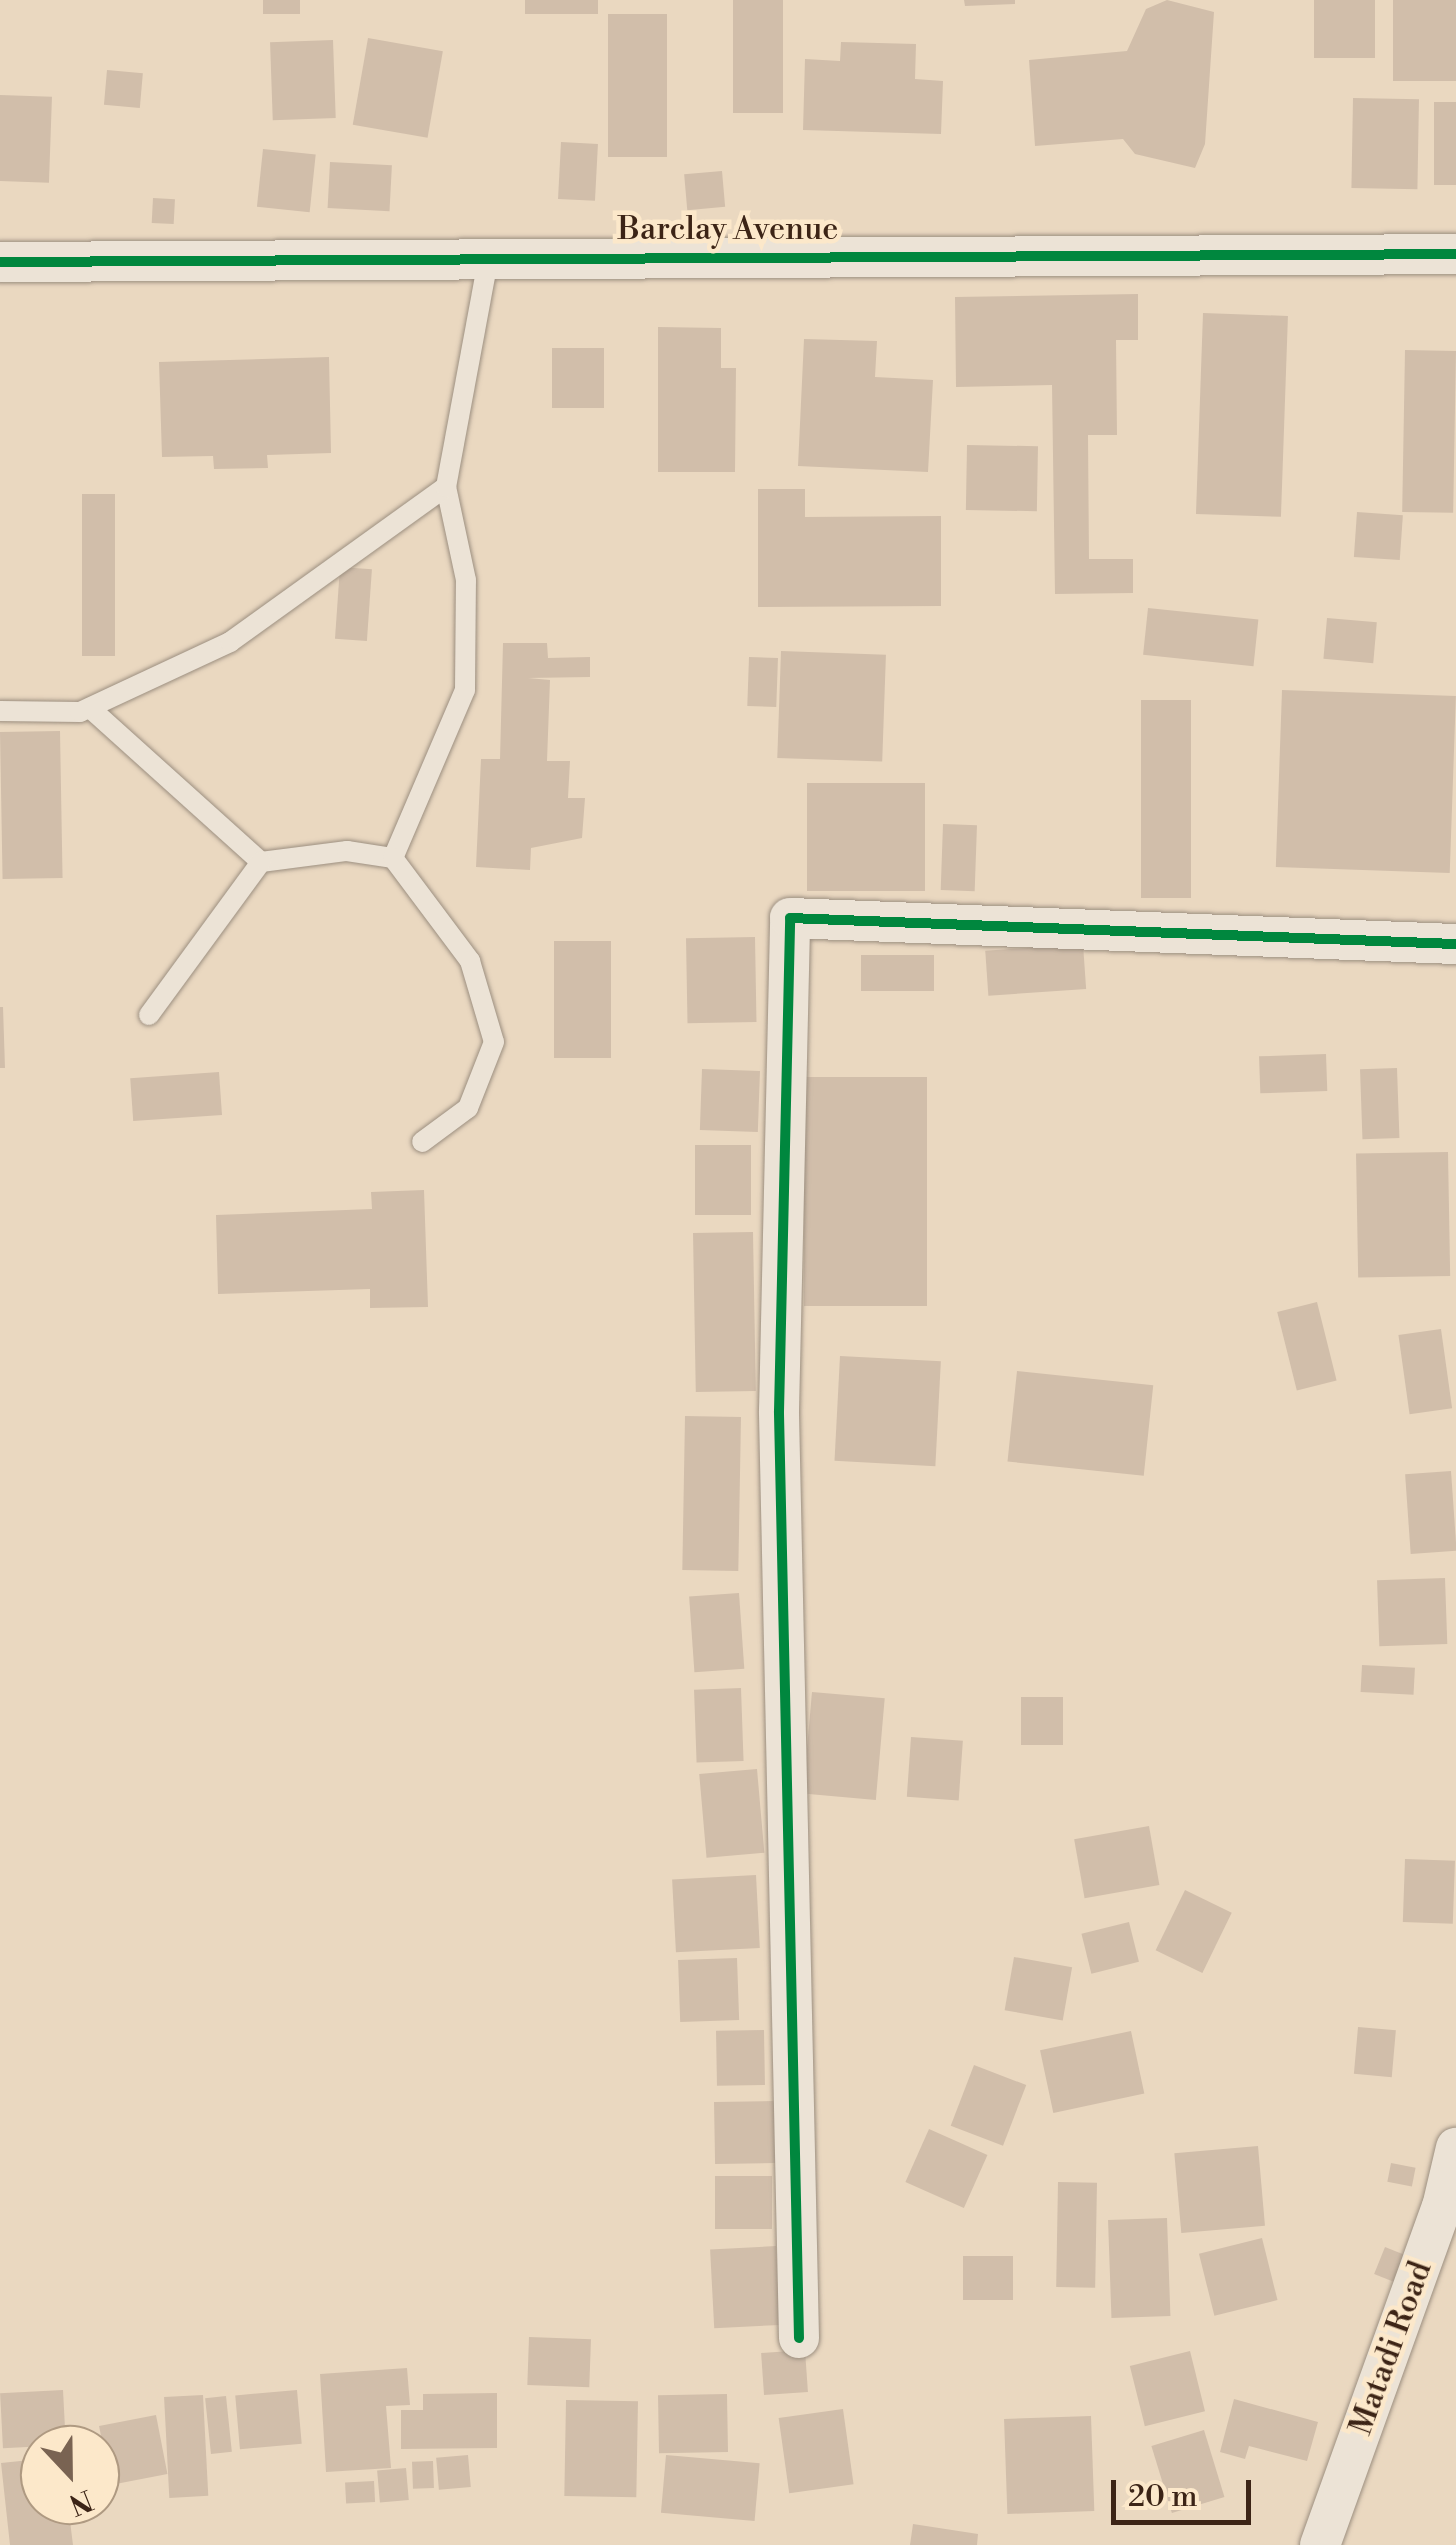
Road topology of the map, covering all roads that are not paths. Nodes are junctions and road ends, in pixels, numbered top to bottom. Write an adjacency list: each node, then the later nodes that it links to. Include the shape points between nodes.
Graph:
1 (490, 254): 2 (street, Barclay Avenue); 3 (street, Barclay Avenue); 4 (lane)
2 (1456, 254)
3 (0, 262)
4 (446, 487): 5 (lane, via 230,642); 7 (lane, via 466,580 465,690)
5 (90, 708): 6 (lane); 8 (lane)
6 (0, 711)
7 (393, 858): 8 (lane, via 348,851); 11 (lane, via 470,961 494,1042 468,1108)
8 (262, 862): 10 (lane)
9 (1456, 944): 13 (street, via 790,918 779,1411)
10 (149, 1015)
11 (422, 1142)
12 (1456, 2148): 14 (street, Matadi Road, via 1442,2207)
13 (799, 2338)
14 (1320, 2545)

